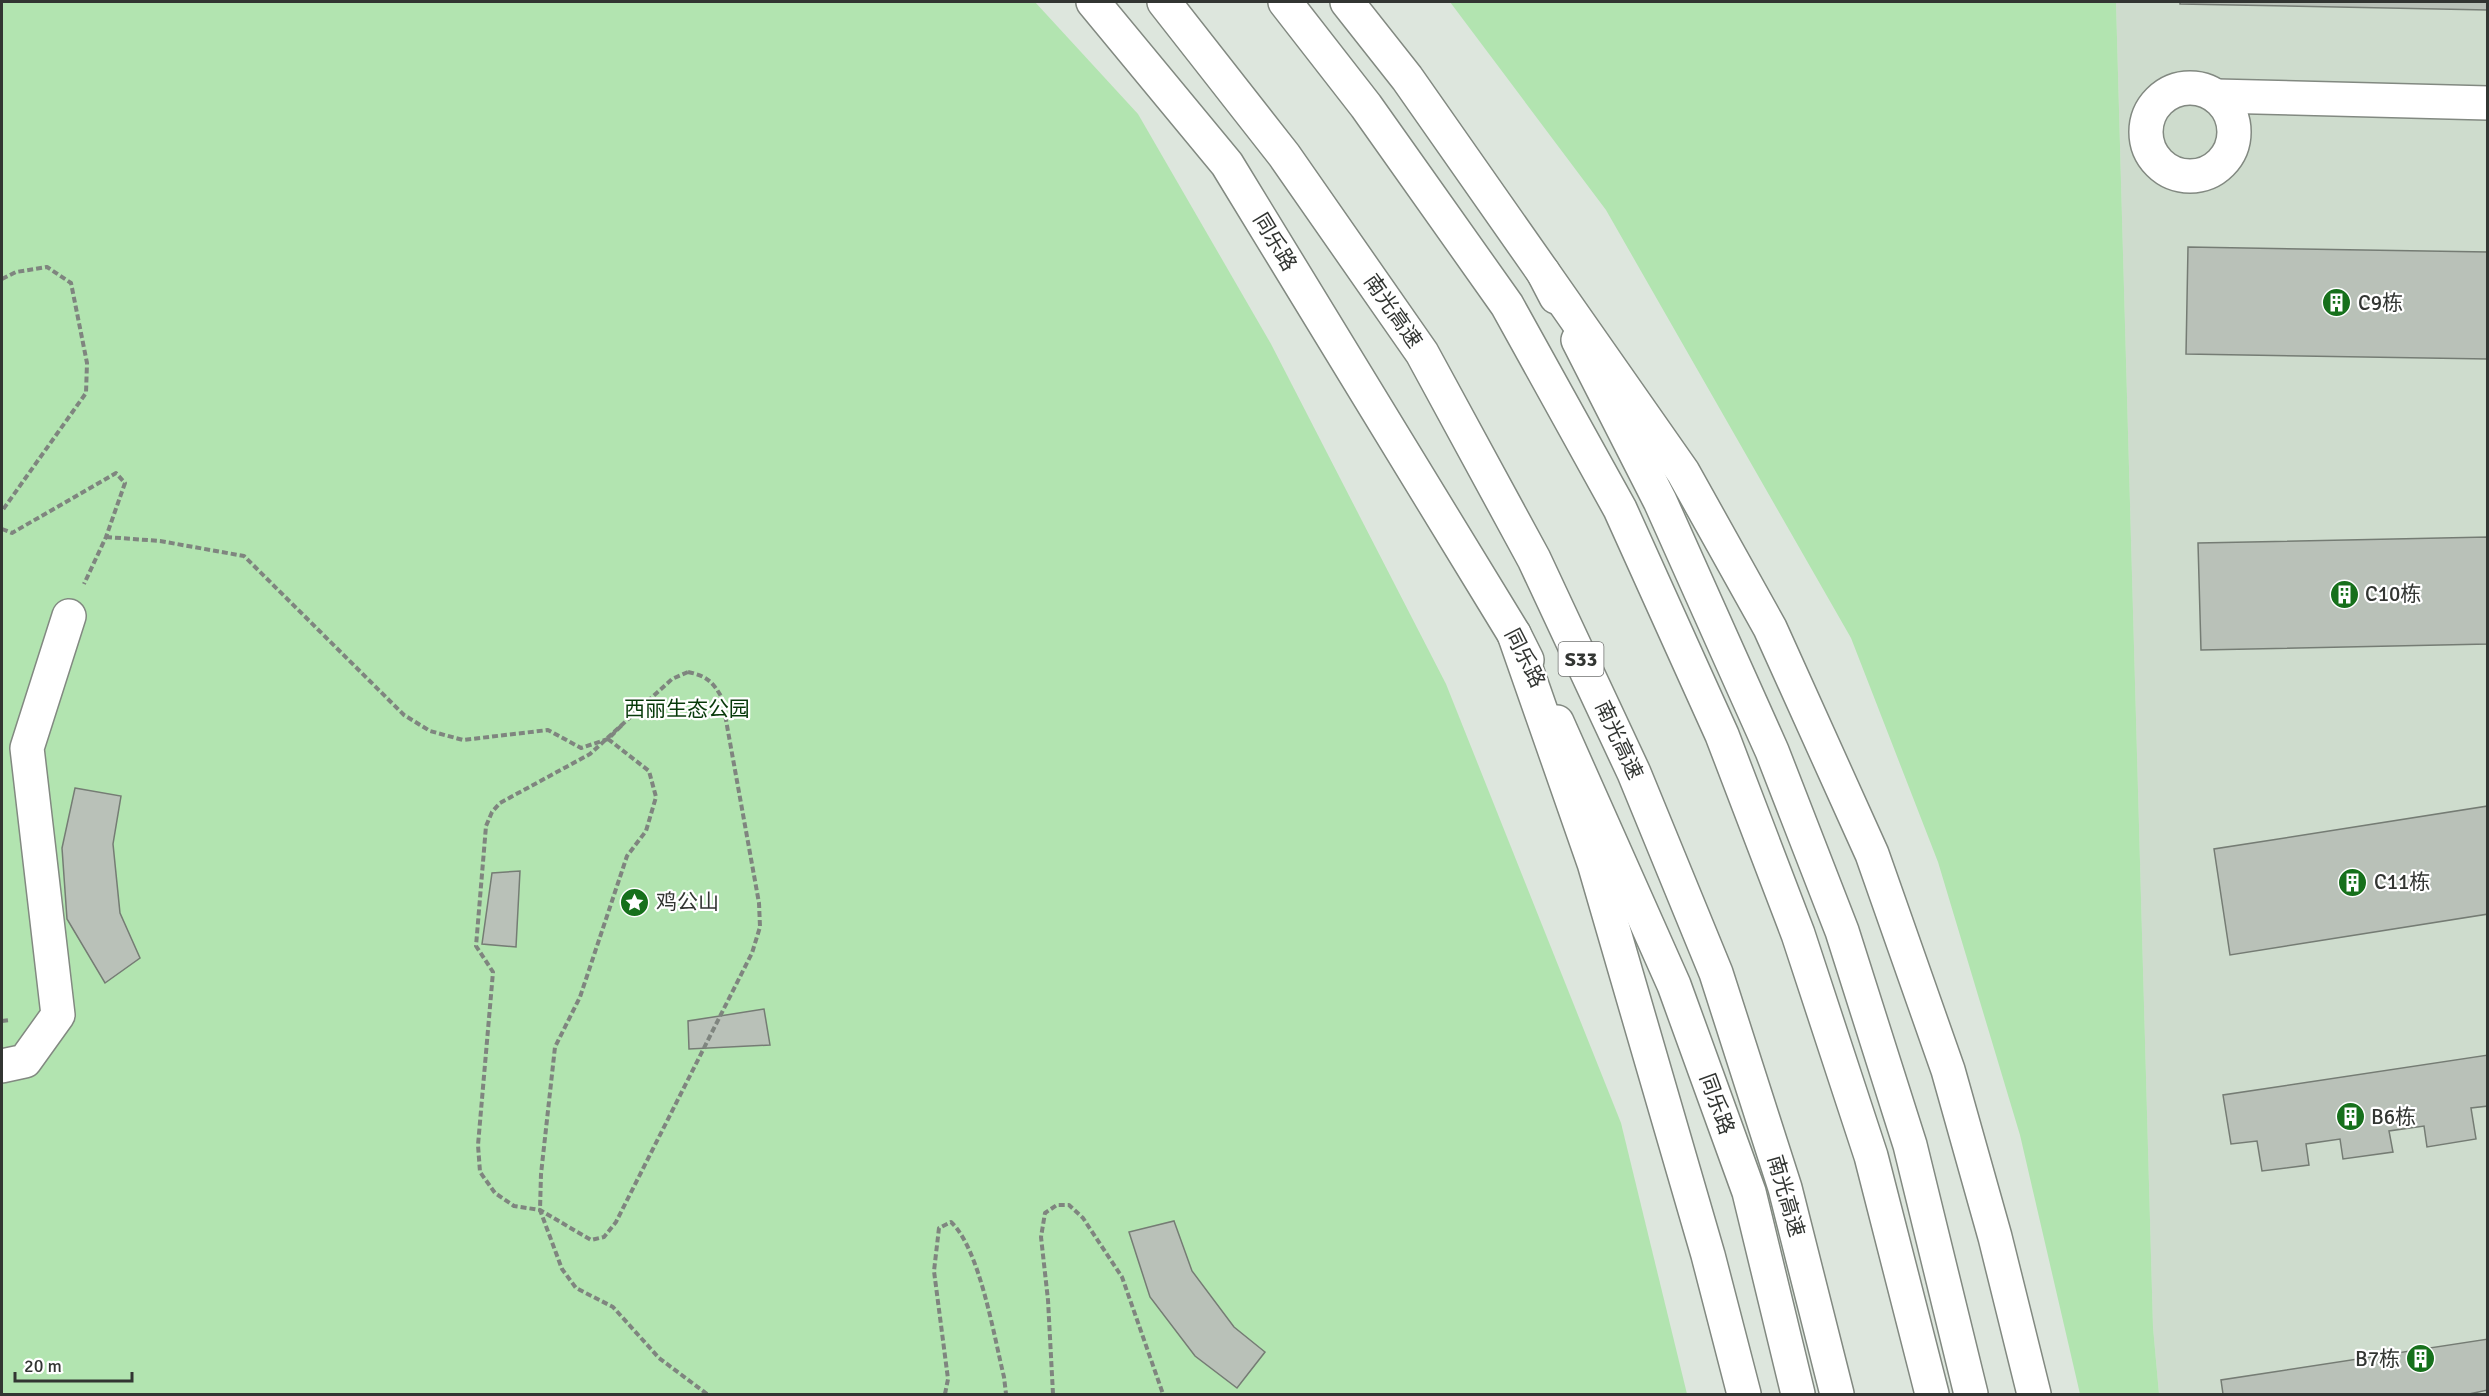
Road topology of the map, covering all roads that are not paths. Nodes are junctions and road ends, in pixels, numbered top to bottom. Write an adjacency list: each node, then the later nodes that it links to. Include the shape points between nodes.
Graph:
1 (1093, 2): 9 (main road, 同乐路, via 1227,164)
2 (1164, 2): 13 (main road, 南光高速 / S33, via 1284,155 1422,353 1534,559 1634,773 1716,973 1785,1188)
3 (1286, 2): 14 (main road, via 1366,106 1507,305 1620,509 1722,735 1798,934 1871,1156)
4 (1347, 2): 7 (main road, via 1407,78)
5 (2216, 96): 6 (main road)
6 (2487, 104)
7 (1543, 272): 15 (main road, via 1660,501 1772,751 1842,931 1910,1145); 16 (main road, via 1683,472 1770,628 1872,854 1948,1070)
8 (69, 616): 10 (main road, via 27,747 58,1015 25,1061)
9 (1514, 634): 11 (main road, via 1594,863 1708,1255); 12 (main road, 同乐路, via 1590,792 1674,985 1749,1192)
10 (2, 1066)
11 (1744, 1395)
12 (1798, 1395)
13 (1837, 1395)
14 (1932, 1395)
15 (1971, 1395)
16 (2034, 1395)

